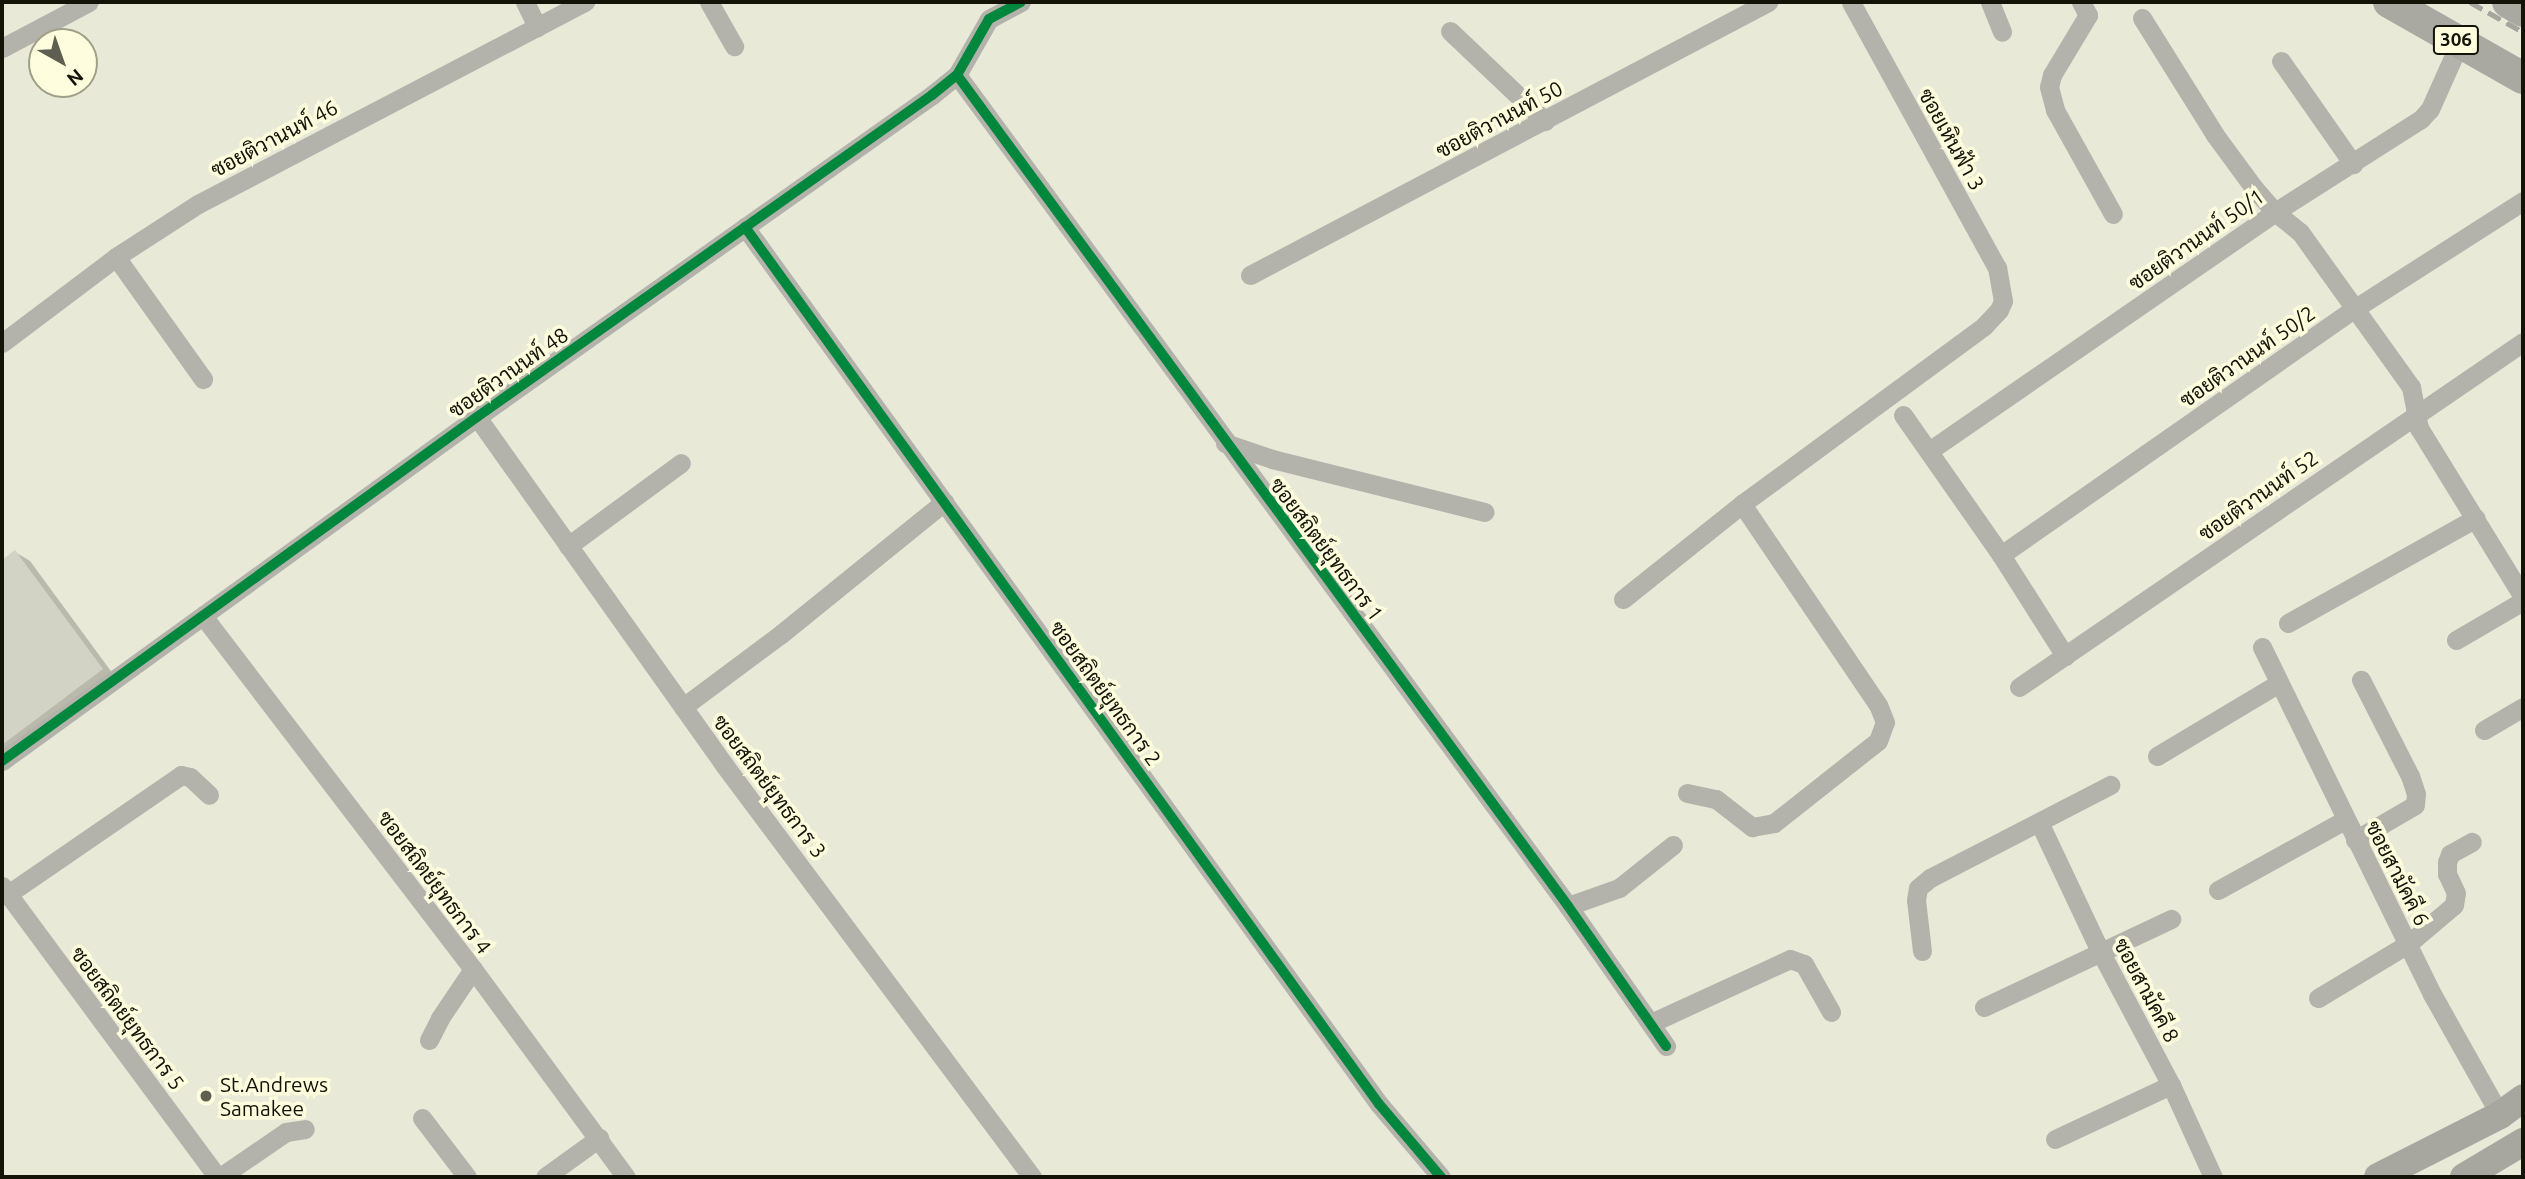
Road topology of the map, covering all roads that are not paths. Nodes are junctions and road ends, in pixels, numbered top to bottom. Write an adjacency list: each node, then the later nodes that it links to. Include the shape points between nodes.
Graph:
1 (89, 2): 19 (street)
2 (525, 2): 14 (street)
3 (585, 2): 14 (street, ซอยติวานนท์ 46)
4 (709, 2): 18 (street)
5 (1021, 2): 21 (street, ซอยติวานนท์ 48, via 989,19)
6 (1852, 2): 42 (street, ซอยเหินฟ้า 3, via 1997,268 2003,301 1984,326)
7 (1990, 2): 16 (street)
8 (2081, 2): 27 (street, via 2088,15 2049,87 2055,110)
9 (2389, 2): 17 (main road, 306)
10 (2508, 2): 12 (main road)
11 (1756, 4): 23 (street, ซอยติวานนท์ 50)
12 (2523, 11)
13 (2142, 19): 26 (street, via 2215,135)
14 (537, 27): 29 (street, ซอยติวานนท์ 46, via 198,204)
15 (1450, 31): 23 (street)
16 (2002, 32)
17 (2460, 42): 22 (main road, 306); 24 (street, ซอยติวานนท์ 50/1, via 2430,109)
18 (734, 46)
19 (2, 48)
20 (2281, 61): 24 (street)
21 (957, 75): 28 (street, ซอยติวานนท์ 48); 38 (street, ซอยสถิตย์ยุทธการ 1)
22 (2523, 78)
23 (1545, 121): 30 (street, ซอยติวานนท์ 50)
24 (2353, 164): 26 (street, ซอยติวานนท์ 50/1)
25 (2523, 201): 31 (street, ซอยติวานนท์ 50/2)
26 (2275, 212): 31 (street, via 2300,232); 39 (street, ซอยติวานนท์ 50/1)
27 (2113, 214)
28 (745, 227): 37 (street, ซอยติวานนท์ 48); 41 (street, ซอยสถิตย์ยุทธการ 2)
29 (116, 257): 32 (street, ซอยติวานนท์ 46); 34 (street)
30 (1250, 275)
31 (2354, 309): 35 (street, via 2411,387); 46 (street, ซอยติวานนท์ 50/2)
32 (2, 343)
33 (2523, 344): 35 (street, ซอยติวานนท์ 52)
34 (203, 379)
35 (2418, 411): 44 (street, via 2419,428); 53 (street, ซอยติวานนท์ 52)
36 (1903, 415): 39 (street)
37 (477, 417): 45 (street, ซอยสถิตย์ยุทธการ 3); 49 (street, ซอยติวานนท์ 48)
38 (1225, 443): 43 (street); 72 (street, ซอยสถิตย์ยุทธการ 1)
39 (1929, 451): 46 (street)
40 (681, 463): 45 (street)
41 (944, 502): 57 (street); 97 (street, ซอยสถิตย์ยุทธการ 2, via 1379,1104)
42 (1742, 504): 47 (street); 63 (street, via 1885,722 1878,741 1774,823 1752,827 1716,799)
43 (1484, 512)
44 (2476, 518): 48 (street); 50 (street)
45 (568, 546): 57 (street, ซอยสถิตย์ยุทธการ 3)
46 (2001, 555): 53 (street)
47 (1623, 599)
48 (2523, 599): 51 (street)
49 (203, 616): 61 (street, ซอยติวานนท์ 48); 77 (street, ซอยสถิตย์ยุทธการ 4)
50 (2288, 623)
51 (2456, 640)
52 (2262, 647): 55 (street, ซอยสามัคคี 6)
53 (2065, 656): 56 (street, ซอยติวานนท์ 52)
54 (2361, 680): 67 (street, via 2416,794 2415,805)
55 (2278, 683): 60 (street); 65 (street, ซอยสามัคคี 6)
56 (2019, 687)
57 (683, 707): 96 (street, ซอยสถิตย์ยุทธการ 3)
58 (2523, 707): 59 (street)
59 (2484, 730)
60 (2158, 756)
61 (2, 761)
62 (2110, 785): 66 (street)
63 (1687, 793)
64 (209, 795): 70 (street, via 191,777 181,775)
65 (2345, 820): 67 (street, ซอยสามัคคี 6); 71 (street)
66 (2040, 824): 75 (street, via 1918,888); 76 (street, ซอยสามัคคี 8)
67 (2355, 840): 74 (street, ซอยสามัคคี 6)
68 (2472, 842): 74 (street, via 2450,854 2446,862 2456,893 2454,905)
69 (1672, 845): 72 (street, via 1619,888)
70 (5, 890): 92 (street, ซอยสถิตย์ยุทธการ 5)
71 (2218, 890)
72 (1568, 906): 81 (street, ซอยสถิตย์ยุทธการ 1)
73 (2171, 919): 76 (street)
74 (2408, 944): 78 (street); 86 (street, ซอยสามัคคี 6)
75 (1922, 951)
76 (2100, 951): 79 (street); 84 (street, ซอยสามัคคี 8)
77 (473, 969): 82 (street); 89 (street, ซอยสถิตย์ยุทธการ 4)
78 (2318, 998)
79 (1984, 1007)
80 (1831, 1012): 81 (street, via 1804,964 1790,958)
81 (1651, 1023): 83 (street, ซอยสถิตย์ยุทธการ 1)
82 (429, 1041)
83 (1666, 1046)
84 (2171, 1085): 90 (street); 98 (street, ซอยสามัคคี 8)
85 (2523, 1098): 86 (main road)
86 (2500, 1115): 99 (main road)
87 (422, 1118): 93 (street)
88 (305, 1129): 92 (street, via 286,1132)
89 (599, 1138): 94 (street); 95 (street, ซอยสถิตย์ยุทธการ 4)
90 (2055, 1139)
91 (2523, 1142): 100 (main road)
92 (219, 1177)
93 (467, 1177)
94 (545, 1177)
95 (626, 1177)
96 (1032, 1177)
97 (1441, 1177)
98 (2213, 1177)
99 (2378, 1177)
100 (2464, 1177)

